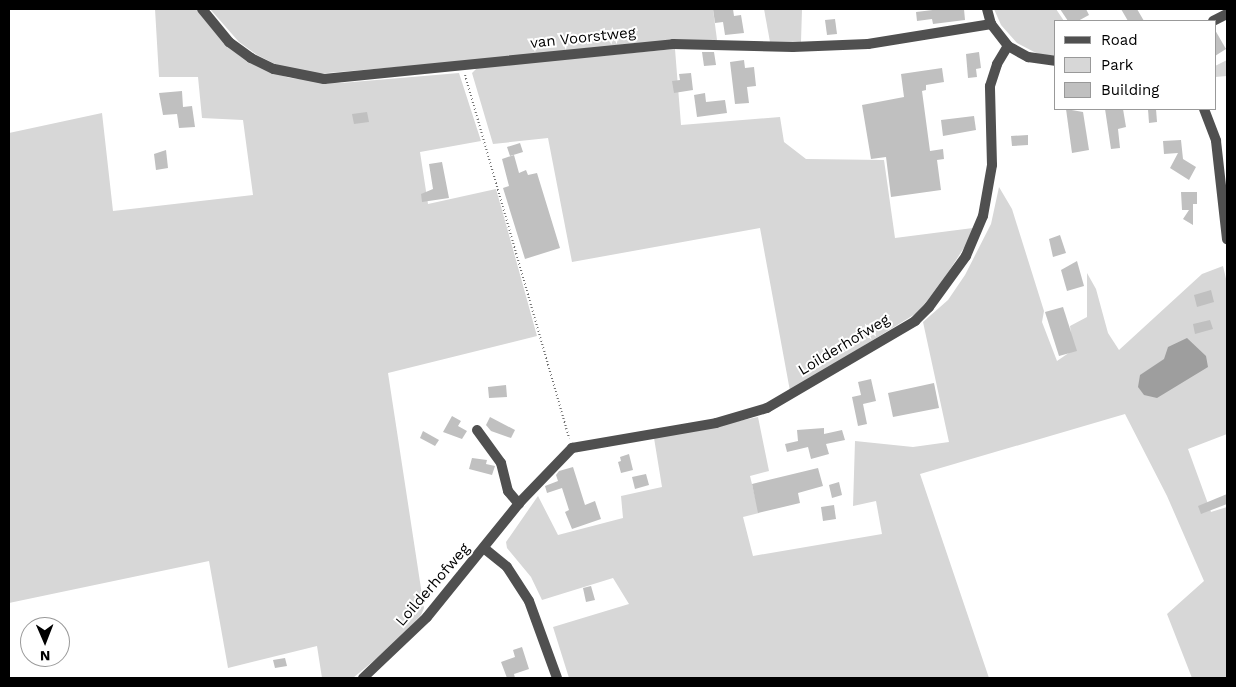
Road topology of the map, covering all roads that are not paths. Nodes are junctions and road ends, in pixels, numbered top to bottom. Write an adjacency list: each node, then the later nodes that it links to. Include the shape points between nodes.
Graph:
1 (202, 9): 5 (street, van Voorstweg, via 229,42 251,58 274,70 324,79 673,44 859,45)
2 (987, 9): 5 (street)
3 (1227, 14): 4 (street)
4 (1215, 20)
5 (992, 24): 6 (street)
6 (1008, 46): 7 (street, via 1028,57); 11 (street, Loilderhofweg, via 997,64 990,86 992,165 983,216 948,285 915,320 767,408 739,418 572,448)
7 (1054, 61)
8 (1204, 110): 9 (street, via 1216,141)
9 (1227, 239)
10 (477, 430): 11 (street, via 501,463 508,491)
11 (519, 504): 12 (street, Loilderhofweg)
12 (485, 548): 13 (street, Loilderhofweg, via 427,617); 14 (street, via 507,567 529,601)
13 (363, 678)
14 (557, 678)

